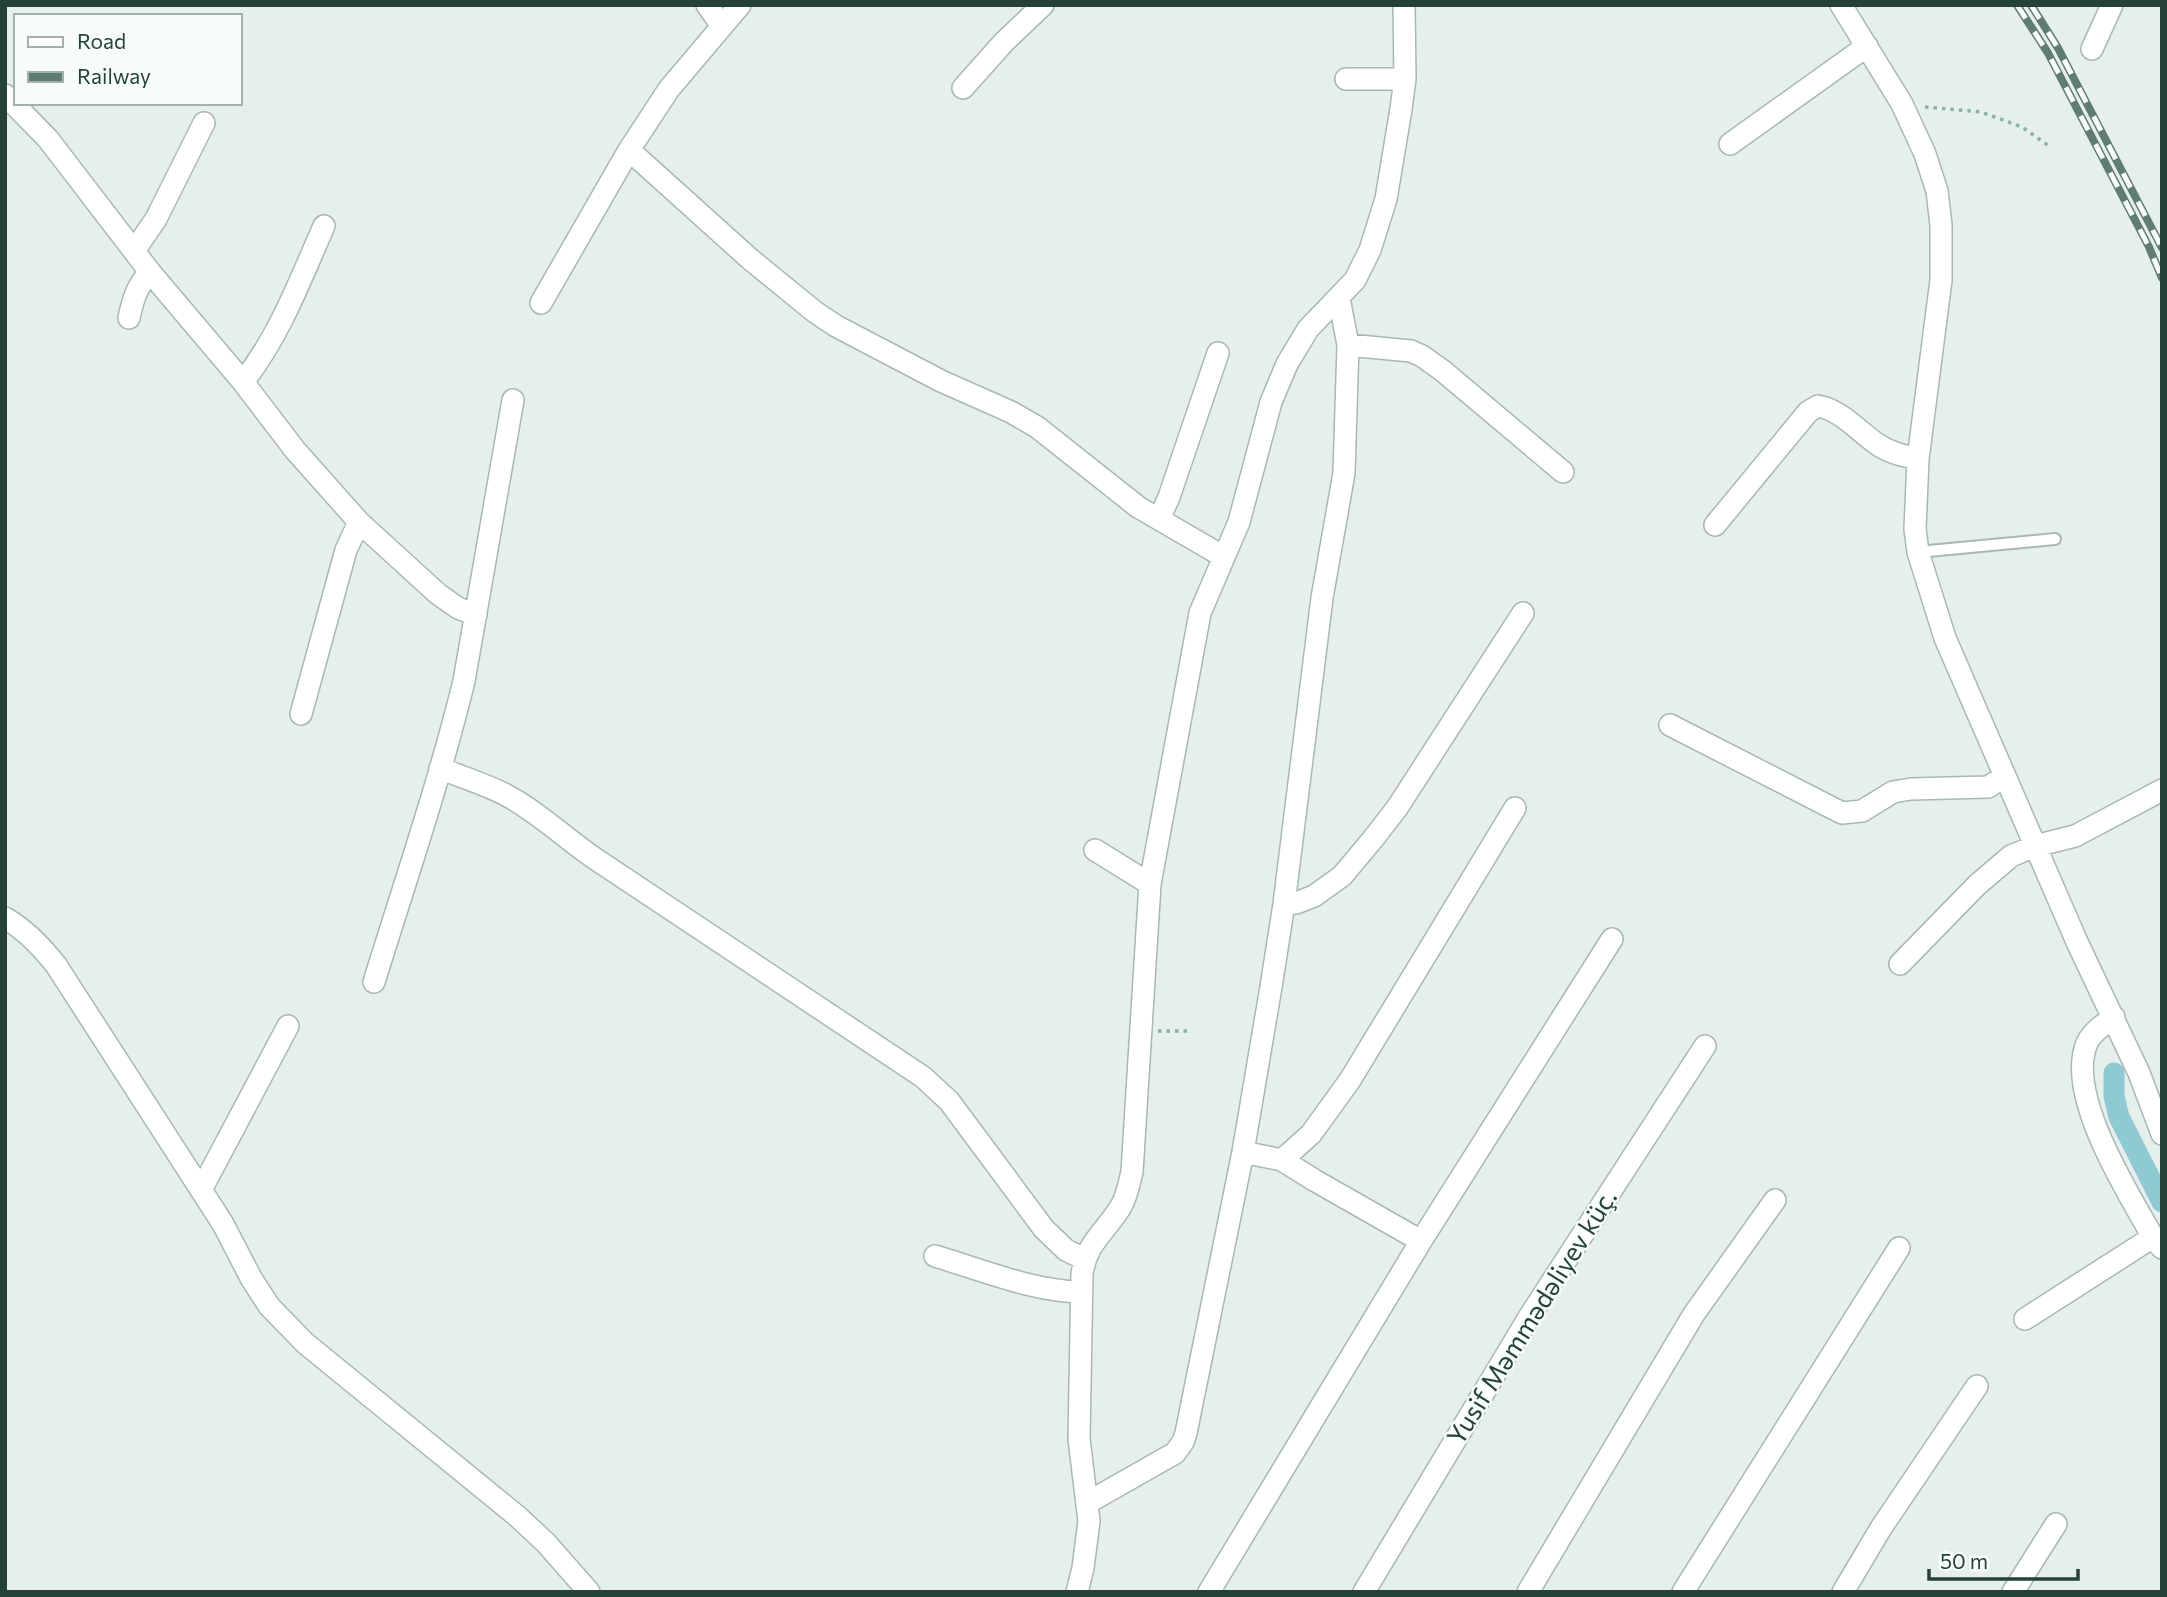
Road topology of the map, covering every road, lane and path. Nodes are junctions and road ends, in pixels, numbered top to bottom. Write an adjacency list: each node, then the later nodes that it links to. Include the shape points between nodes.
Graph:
1 (707, 5): 7 (street)
2 (740, 5): 7 (street)
3 (1043, 5): 12 (street)
4 (1404, 5): 11 (street)
5 (1841, 5): 8 (street)
6 (2112, 5): 9 (street)
7 (722, 26): 18 (street, via 669,89)
8 (1867, 46): 13 (street); 16 (street)
9 (2092, 49)
10 (1346, 79): 11 (street)
11 (1405, 79): 22 (street, via 1386,199 1361,270)
12 (963, 88)
13 (1902, 104): 17 (path, via 1981,112 2022,127); 29 (street, via 1926,154 1941,225 1941,280)
14 (15, 105): 20 (street, via 48,139)
15 (204, 122): 20 (street, via 156,219)
16 (1730, 144)
17 (2049, 146)
18 (629, 150): 23 (street); 31 (street, via 815,312 1028,422)
19 (324, 226): 27 (street, via 277,332)
20 (134, 251): 21 (street)
21 (150, 272): 24 (street, via 134,296); 27 (street)
22 (1339, 298): 25 (street); 36 (street, via 1308,329 1287,363 1270,402 1239,522)
23 (541, 303)
24 (129, 318)
25 (1348, 345): 30 (street, via 1422,356); 48 (street, via 1344,473 1324,585)
26 (1218, 353): 31 (street)
27 (243, 382): 32 (street)
28 (513, 400): 38 (street)
29 (1918, 459): 33 (street, via 1893,453 1830,408 1818,406 1808,412); 35 (street)
30 (1563, 472)
31 (1159, 519): 36 (street)
32 (359, 522): 38 (street, via 438,594); 39 (street, via 346,550)
33 (1715, 525)
34 (2055, 539): 35 (lane)
35 (1918, 552): 42 (street, via 1945,638)
36 (1224, 557): 47 (street, via 1200,613)
37 (1522, 613): 48 (street, via 1373,839 1342,876 1314,895)
38 (476, 615): 41 (street)
39 (301, 714)
40 (1670, 725): 42 (street, via 1842,813 1862,811 1893,792 1988,787)
41 (440, 768): 52 (street); 67 (street, via 533,812 590,856 923,1077 948,1101 1044,1229 1066,1250)
42 (2004, 777): 45 (street)
43 (2162, 790): 45 (street, via 2075,836)
44 (1515, 808): 60 (street, via 1350,1080 1311,1134)
45 (2035, 846): 51 (street, via 2011,856 1977,885); 53 (street)
46 (1095, 850): 47 (street)
47 (1150, 884): 55 (street)
48 (1284, 904): 59 (street)
49 (5, 918): 61 (street, via 36,941 55,965)
50 (1612, 939): 63 (street)
51 (1900, 964)
52 (374, 982)
53 (2114, 1017): 58 (street); 64 (street, via 2088,1042 2083,1064 2085,1087 2110,1163)
54 (288, 1026): 61 (street)
55 (1142, 1030): 56 (path); 67 (street, via 1128,1191)
56 (1191, 1031)
57 (1705, 1046): 76 (street, Yusif Məmmədəliyev küç., via 1531,1314)
58 (2160, 1126)
59 (1243, 1152): 60 (street); 71 (street, via 1182,1442 1175,1453)
60 (1282, 1160): 63 (street)
61 (201, 1189): 73 (street, via 251,1278 285,1323 517,1516)
62 (1775, 1200): 77 (street, via 1694,1314)
63 (1421, 1241): 75 (street)
64 (2157, 1242): 69 (street)
65 (1899, 1248): 78 (street)
66 (934, 1256): 68 (street, via 1059,1292)
67 (1084, 1259): 68 (street)
68 (1081, 1292): 71 (street, via 1079,1430)
69 (2025, 1319)
70 (1977, 1386): 79 (street)
71 (1087, 1503): 74 (street, via 1088,1535)
72 (2056, 1524): 80 (street)
73 (589, 1592)
74 (1077, 1592)
75 (1209, 1592)
76 (1364, 1592)
77 (1528, 1592)
78 (1683, 1592)
79 (1843, 1592)
80 (2013, 1592)

